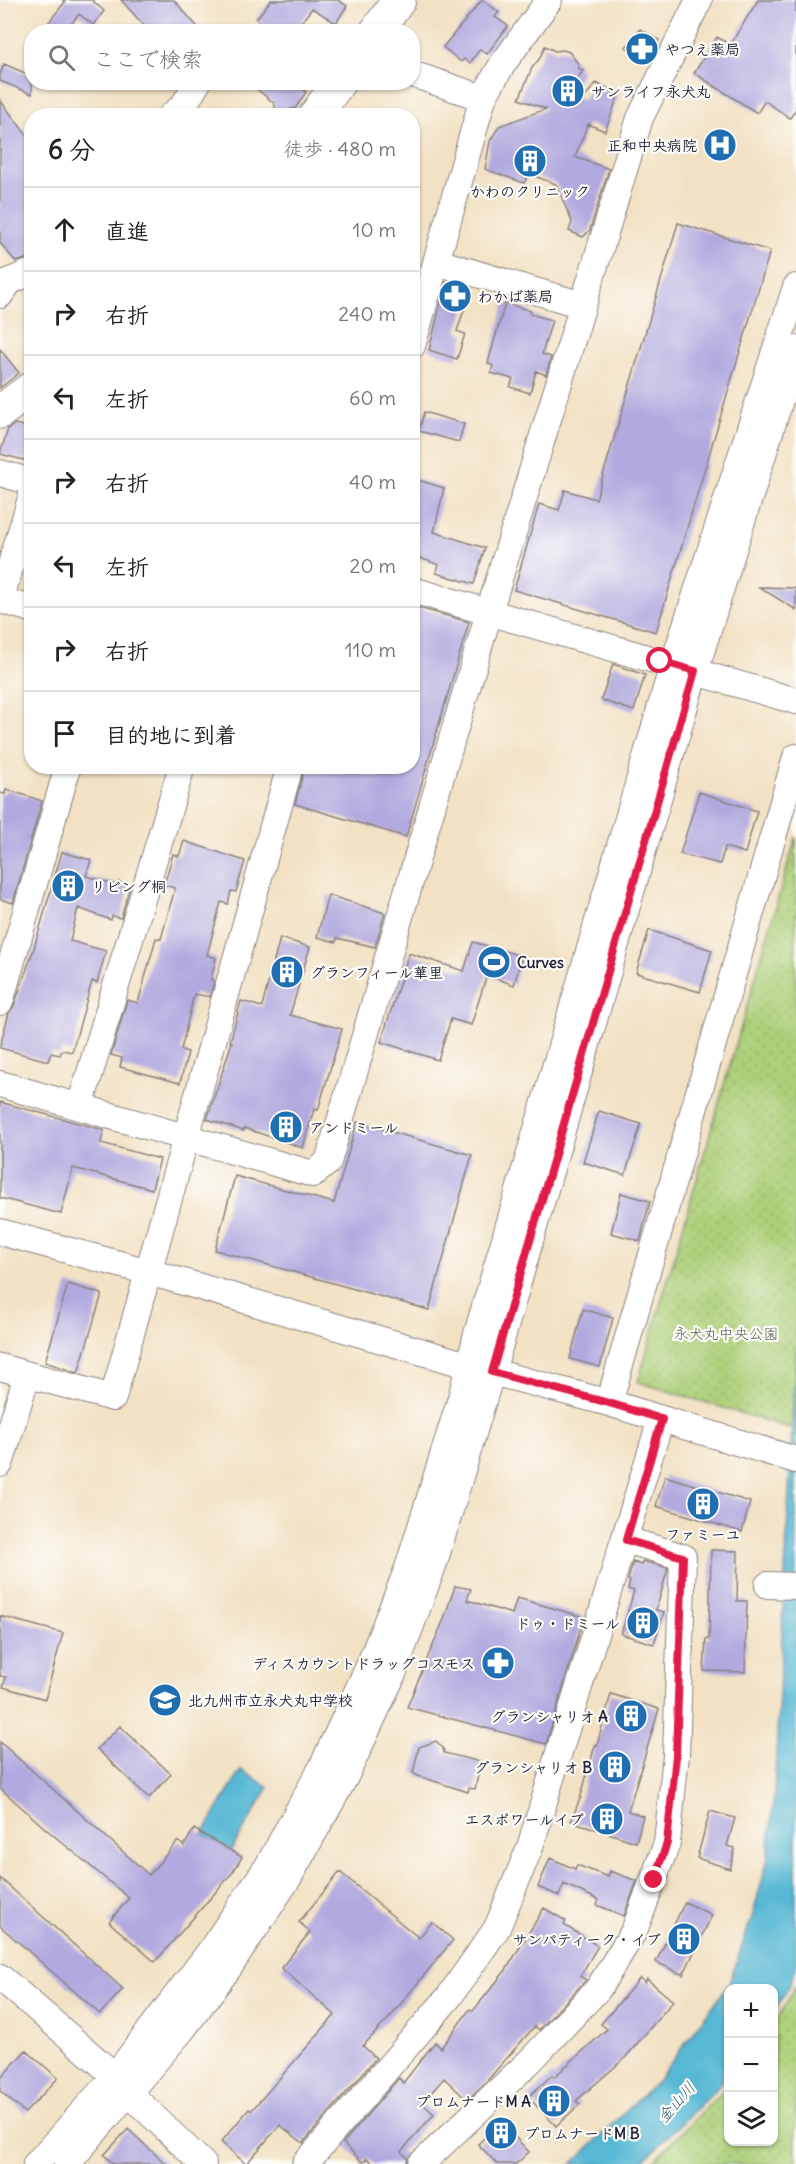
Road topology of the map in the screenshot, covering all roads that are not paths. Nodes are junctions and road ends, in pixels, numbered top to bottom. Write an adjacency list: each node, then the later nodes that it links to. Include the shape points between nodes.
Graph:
1 (399, 0): 4 (main road)
2 (549, 0): 8 (street)
3 (699, 0): 15 (street, via 640,118)
4 (382, 24)
5 (420, 77): 8 (street)
6 (193, 90): 9 (street)
7 (333, 90): 10 (main road)
8 (483, 98): 11 (street)
9 (181, 108)
10 (321, 108)
11 (437, 262): 15 (street); 16 (street)
12 (24, 275): 14 (street, via 10,281)
13 (796, 287): 27 (street)
14 (0, 295)
15 (582, 305): 26 (street)
16 (420, 319)
17 (796, 350): 27 (street)
18 (24, 394): 19 (main road)
19 (0, 412)
20 (0, 473): 21 (street)
21 (24, 480)
22 (24, 522): 24 (street)
23 (420, 592): 26 (street)
24 (0, 601): 25 (street)
25 (24, 607)
26 (489, 611): 27 (street); 36 (street, via 328,1162 313,1174)
27 (684, 668): 28 (street); 39 (street); 41 (street)
28 (796, 700)
29 (796, 757): 43 (street)
30 (66, 774): 33 (street)
31 (180, 774): 35 (street)
32 (288, 774): 36 (street)
33 (0, 1002)
34 (0, 1084): 35 (street)
35 (80, 1106): 36 (street)
36 (187, 1137): 38 (street)
37 (0, 1232): 38 (street)
38 (149, 1272): 39 (street); 42 (street, via 113,1398)
39 (468, 1365): 41 (street); 51 (street, via 408,1568 369,1666 323,1765 263,1873)
40 (0, 1367): 42 (street)
41 (492, 1372): 43 (street); 51 (street, via 434,1563 393,1674 345,1777 289,1876 228,1969 182,2030)
42 (27, 1375): 46 (street)
43 (609, 1403): 44 (street)
44 (662, 1419): 45 (street); 47 (street)
45 (796, 1460)
46 (0, 1464)
47 (626, 1540): 55 (street, via 530,1847 497,1928 449,1997); 56 (street, via 683,1557 676,1755 667,1843 634,1931 598,1989 530,2061)
48 (768, 1585): 49 (street)
49 (796, 1586)
50 (0, 1977): 51 (street)
51 (122, 2085): 52 (street); 53 (street); 54 (street)
52 (36, 2164)
53 (67, 2164)
54 (203, 2164)
55 (305, 2164)
56 (421, 2164)

